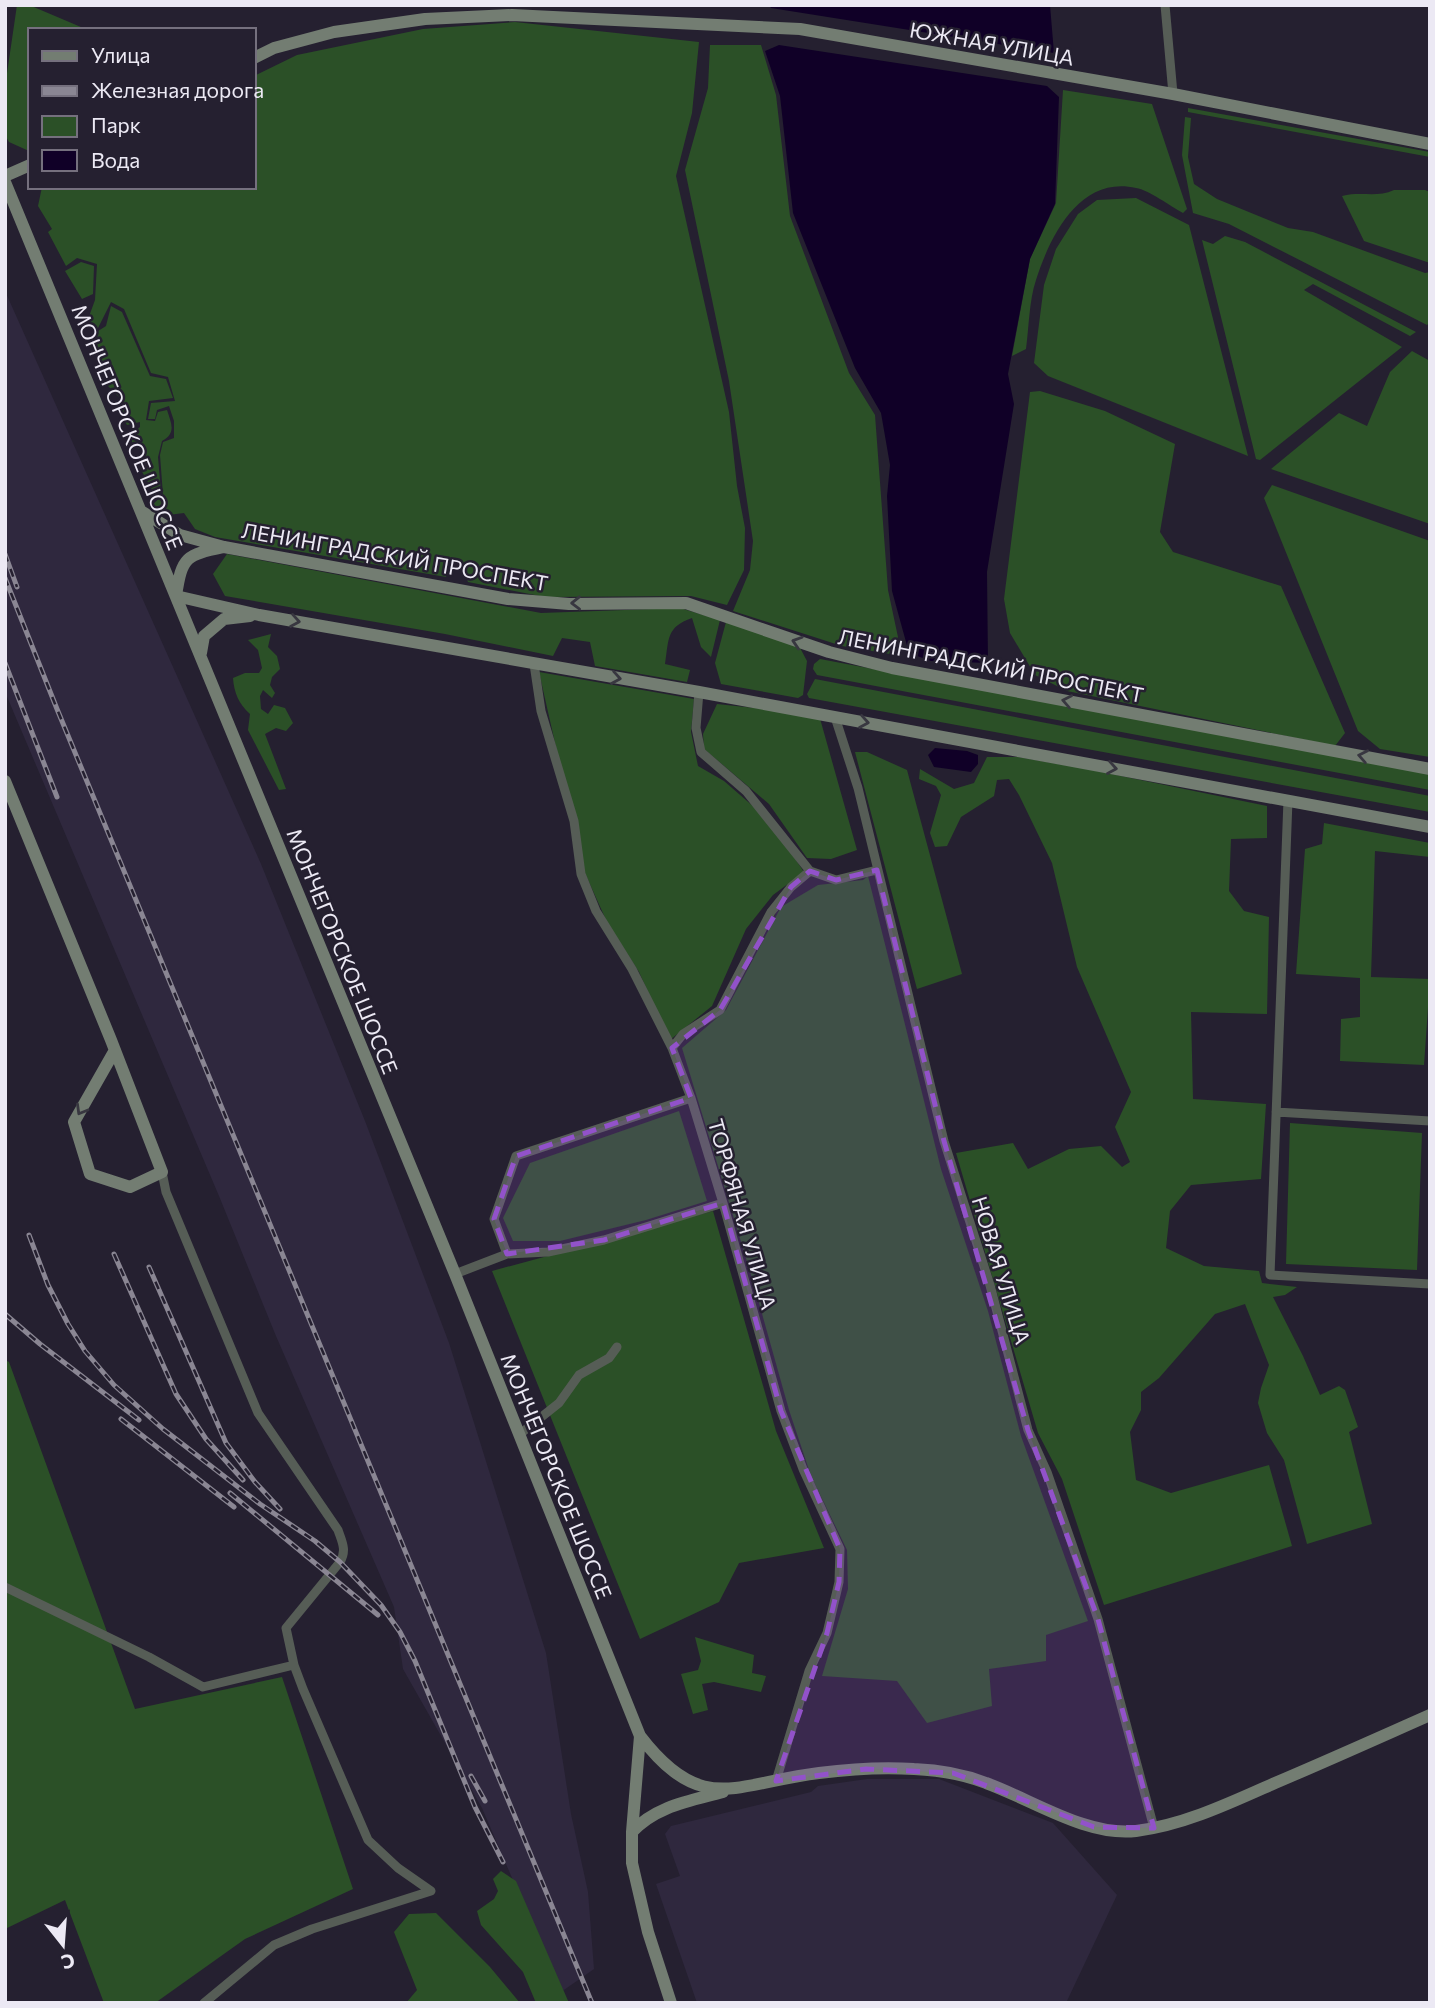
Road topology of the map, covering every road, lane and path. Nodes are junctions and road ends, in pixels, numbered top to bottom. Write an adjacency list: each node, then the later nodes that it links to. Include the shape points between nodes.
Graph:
1 (1165, 5): 3 (street)
2 (256, 57): 3 (street, ЮЖНАЯ УЛИЦА, via 274,47 334,32 425,19 512,15 800,29)
3 (1173, 94): 4 (street, ЮЖНАЯ УЛИЦА)
4 (1430, 144)
5 (28, 166): 6 (street)
6 (5, 176)
7 (5, 182): 8 (street, МОНЧЕГОРСКОЕ ШОССЕ)
8 (141, 510): 9 (street, ЛЕНИНГРАДСКИЙ ПРОСПЕКТ, via 180,535); 10 (street, МОНЧЕГОРСКОЕ ШОССЕ)
9 (224, 547): 10 (street, via 193,553 180,569); 16 (street, ЛЕНИНГРАДСКИЙ ПРОСПЕКТ, one-way to 9, via 892,668 829,652 686,603 569,604 508,599)
10 (176, 596): 11 (street); 12 (street, МОНЧЕГОРСКОЕ ШОССЕ)
11 (259, 615): 12 (street, via 223,620 204,636); 13 (street, one-way to 13)
12 (201, 653): 30 (street, МОНЧЕГОРСКОЕ ШОССЕ)
13 (534, 664): 14 (street, one-way to 14); 22 (street, ТОРФЯНАЯ УЛИЦА, via 541,711 574,821 581,874 596,911)
14 (699, 692): 15 (street); 21 (street, via 696,728 701,752 746,791)
15 (835, 717): 18 (street, one-way to 18); 20 (street, НОВАЯ УЛИЦА)
16 (1430, 769)
17 (5, 781): 23 (street)
18 (1288, 800): 19 (street); 25 (street)
19 (1430, 827)
20 (877, 870): 21 (street, via 836,880); 40 (street, НОВАЯ УЛИЦА, via 944,1141 990,1285 1028,1430 1098,1619)
21 (810, 872): 22 (street, via 771,912 720,1010 682,1034)
22 (672, 1048): 24 (street, ТОРФЯНАЯ УЛИЦА)
23 (115, 1050): 27 (street); 27 (street, one-way to 27, via 74,1122 90,1174 130,1187)
24 (691, 1098): 28 (street, ТОРФЯНАЯ УЛИЦА); 29 (street, via 516,1156 494,1219)
25 (1276, 1112): 26 (street); 31 (street, via 1270,1275)
26 (1430, 1121)
27 (162, 1172): 35 (street, via 166,1192 258,1413 338,1530 344,1547 340,1562 286,1628)
28 (723, 1203): 29 (street, via 604,1240 548,1252); 38 (street, ТОРФЯНАЯ УЛИЦА, via 781,1412 840,1549 839,1582 827,1633 809,1671)
29 (506, 1254): 30 (street)
30 (455, 1274): 33 (street, МОНЧЕГОРСКОЕ ШОССЕ)
31 (1430, 1284)
32 (617, 1348): 33 (street, via 609,1358 579,1375 559,1403)
33 (520, 1434): 37 (street, МОНЧЕГОРСКОЕ ШОССЕ)
34 (5, 1587): 35 (street, via 203,1687)
35 (294, 1665): 42 (street, via 368,1840 431,1891 274,1945)
36 (1430, 1715): 40 (street, via 1237,1800)
37 (640, 1736): 39 (street, via 657,1759 679,1777); 41 (street)
38 (776, 1781): 39 (street); 40 (street, via 866,1769 953,1773 1094,1827 1131,1832)
39 (730, 1790): 41 (street, via 668,1807)
40 (1154, 1828)
41 (632, 1832): 43 (street, via 637,1886)
42 (204, 2003)
43 (671, 2003)

